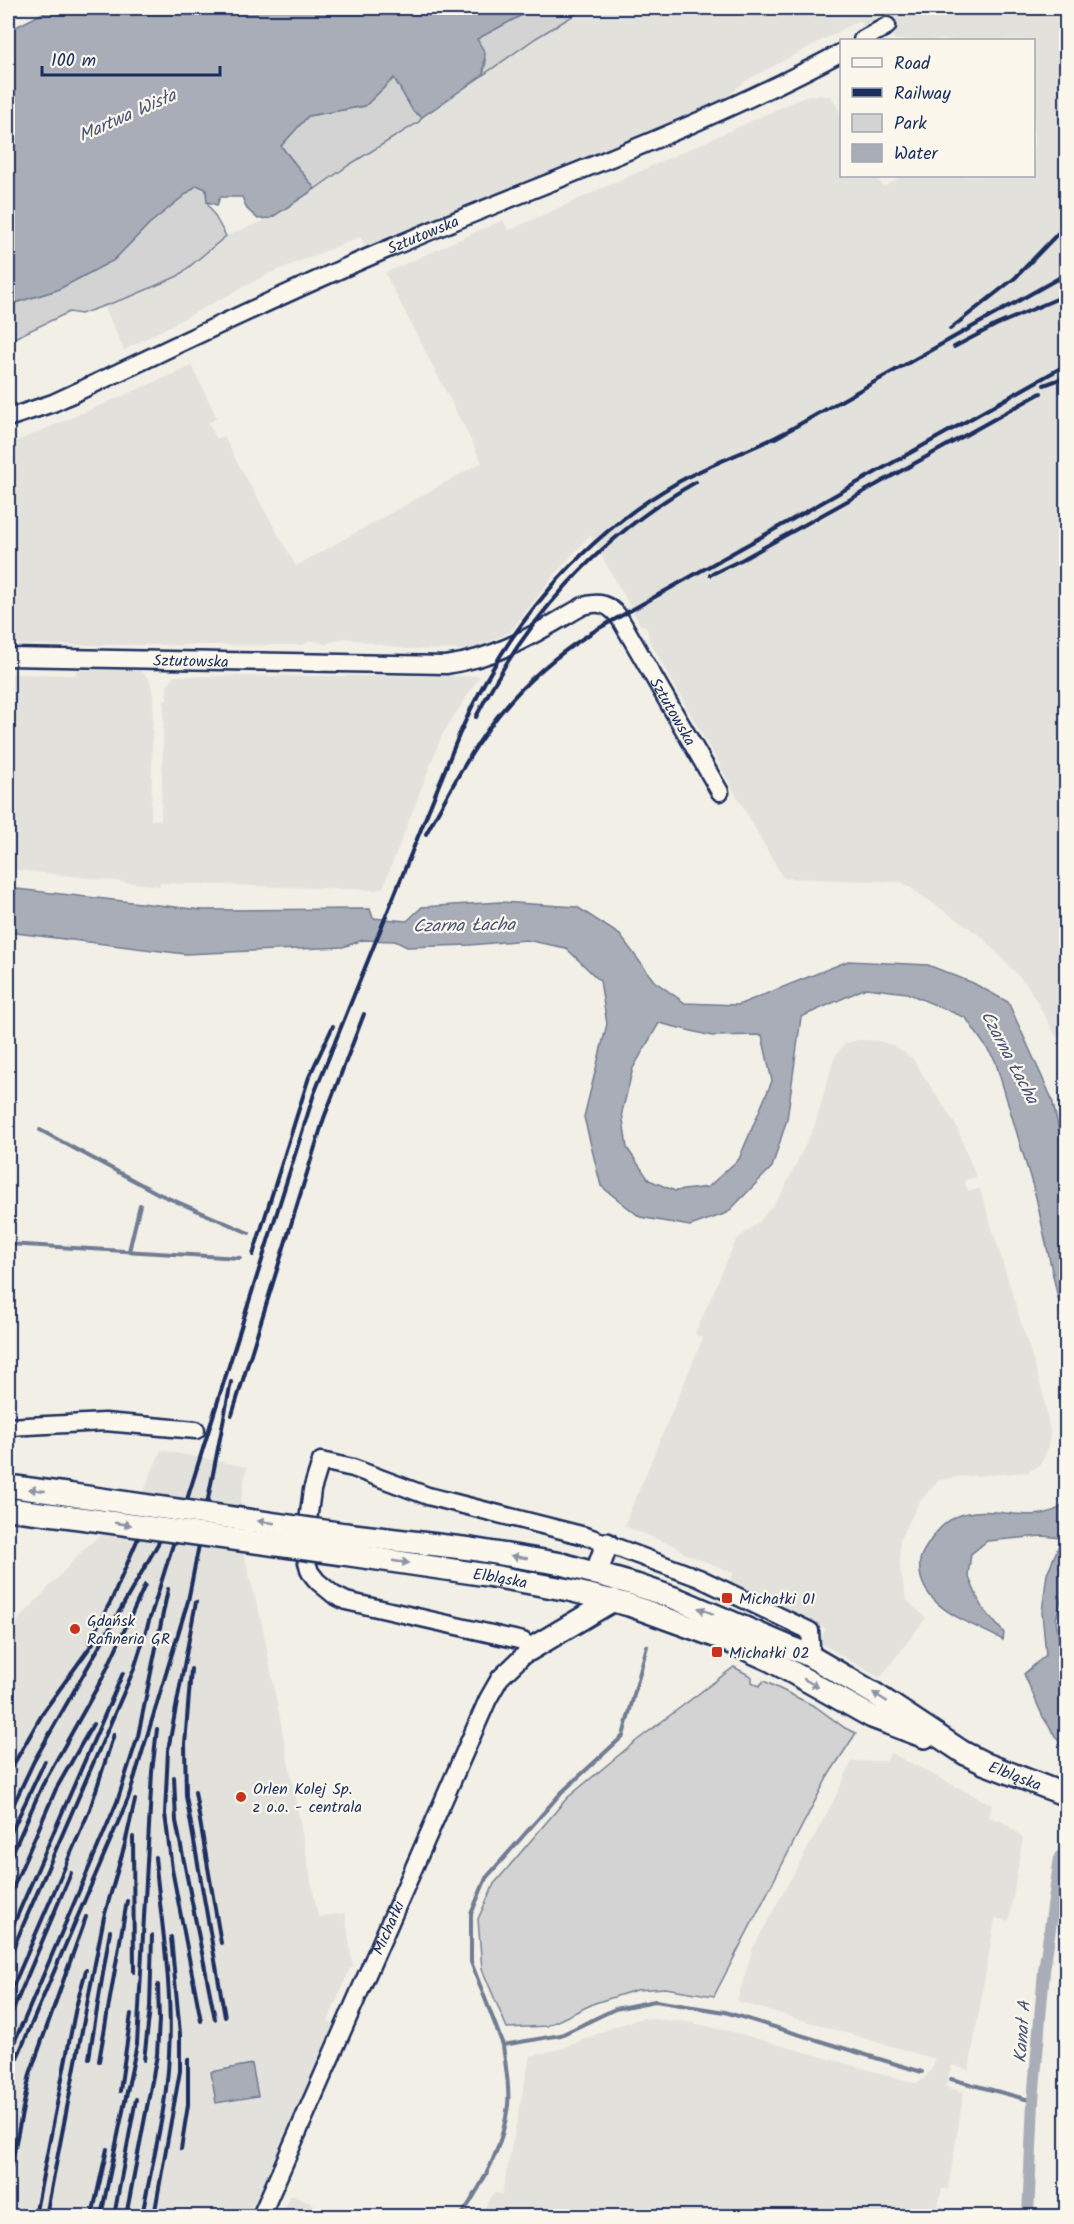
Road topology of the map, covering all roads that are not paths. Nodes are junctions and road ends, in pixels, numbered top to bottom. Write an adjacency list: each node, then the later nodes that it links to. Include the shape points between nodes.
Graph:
1 (888, 26): 2 (street)
2 (864, 39)
3 (840, 53): 4 (street, Sztutowska, via 750,98 382,251 53,403)
4 (8, 418)
5 (8, 657): 6 (street, Sztutowska, via 446,665 503,651 594,602 614,609 620,617)
6 (720, 792)
7 (8, 1428): 8 (street, via 105,1422)
8 (196, 1430)
9 (8, 1486): 11 (main road, Elbląska, one-way to 9, bridge)
10 (8, 1509): 11 (main road, Elbląska, one-way to 11, bridge)
11 (344, 1544): 13 (main road, Elbląska, one-way to 11, via 562,1564 471,1549); 14 (main road, Elbląska, one-way to 14)
12 (607, 1544): 13 (main road); 17 (street, via 567,1530 428,1496 353,1468 321,1461 312,1490 304,1552 310,1572 326,1590 346,1601 523,1641); 18 (street, via 699,1578 810,1631)
13 (596, 1574): 18 (main road, Elbląska, one-way to 13, via 676,1599)
14 (569, 1590): 15 (main road, Elbląska); 16 (main road)
15 (613, 1600): 16 (main road); 19 (main road, Elbląska, one-way to 19, via 723,1639 772,1661 872,1717)
16 (573, 1624): 17 (main road)
17 (529, 1650): 21 (street, Michałki, via 500,1678 488,1699)
18 (808, 1655): 19 (main road, Elbląska, one-way to 18)
19 (964, 1753): 20 (main road, Elbląska)
20 (1066, 1795)
21 (261, 2217)

